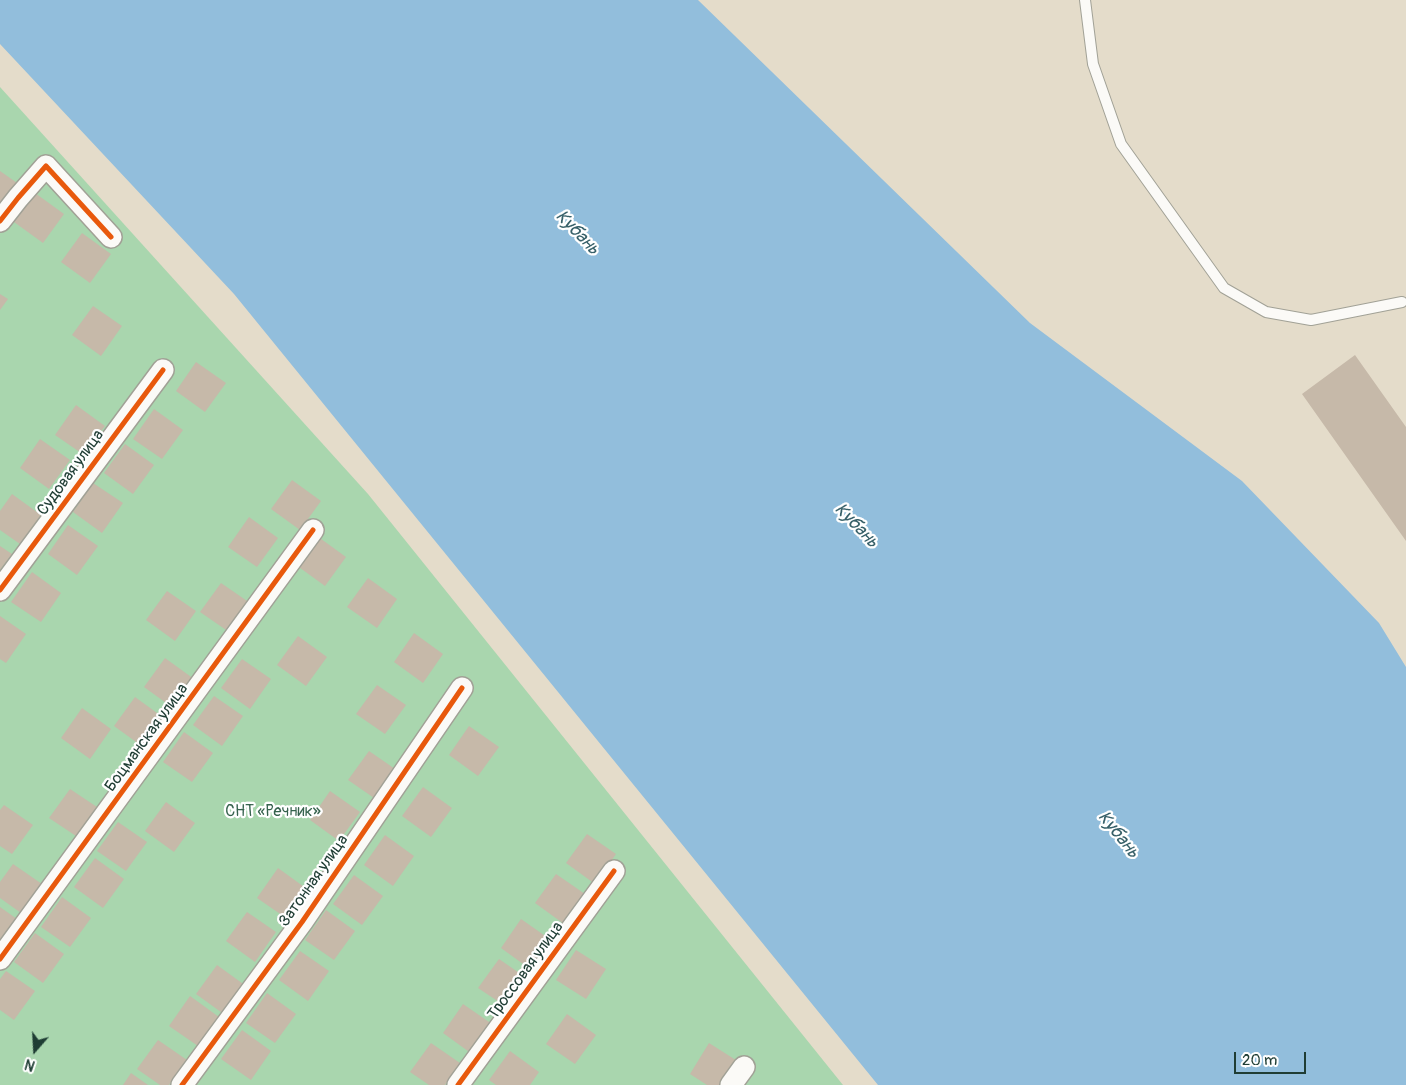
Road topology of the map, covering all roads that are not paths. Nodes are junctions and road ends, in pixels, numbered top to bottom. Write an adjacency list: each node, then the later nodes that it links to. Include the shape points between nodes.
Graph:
1 (1085, 0): 4 (lane, via 1093,64 1121,144 1224,288 1266,312 1311,320)
2 (0, 222): 3 (street, via 46,166)
3 (111, 237)
4 (1402, 302)
5 (163, 370): 7 (street, Судовая улица)
6 (313, 530): 10 (street, Боцманская улица)
7 (0, 590)
8 (462, 688): 12 (street, Затонная улица, via 302,922)
9 (614, 871): 13 (street, Троссовая улица)
10 (0, 959)
11 (744, 1067): 14 (street)
12 (182, 1085)
13 (458, 1085)
14 (731, 1085)

